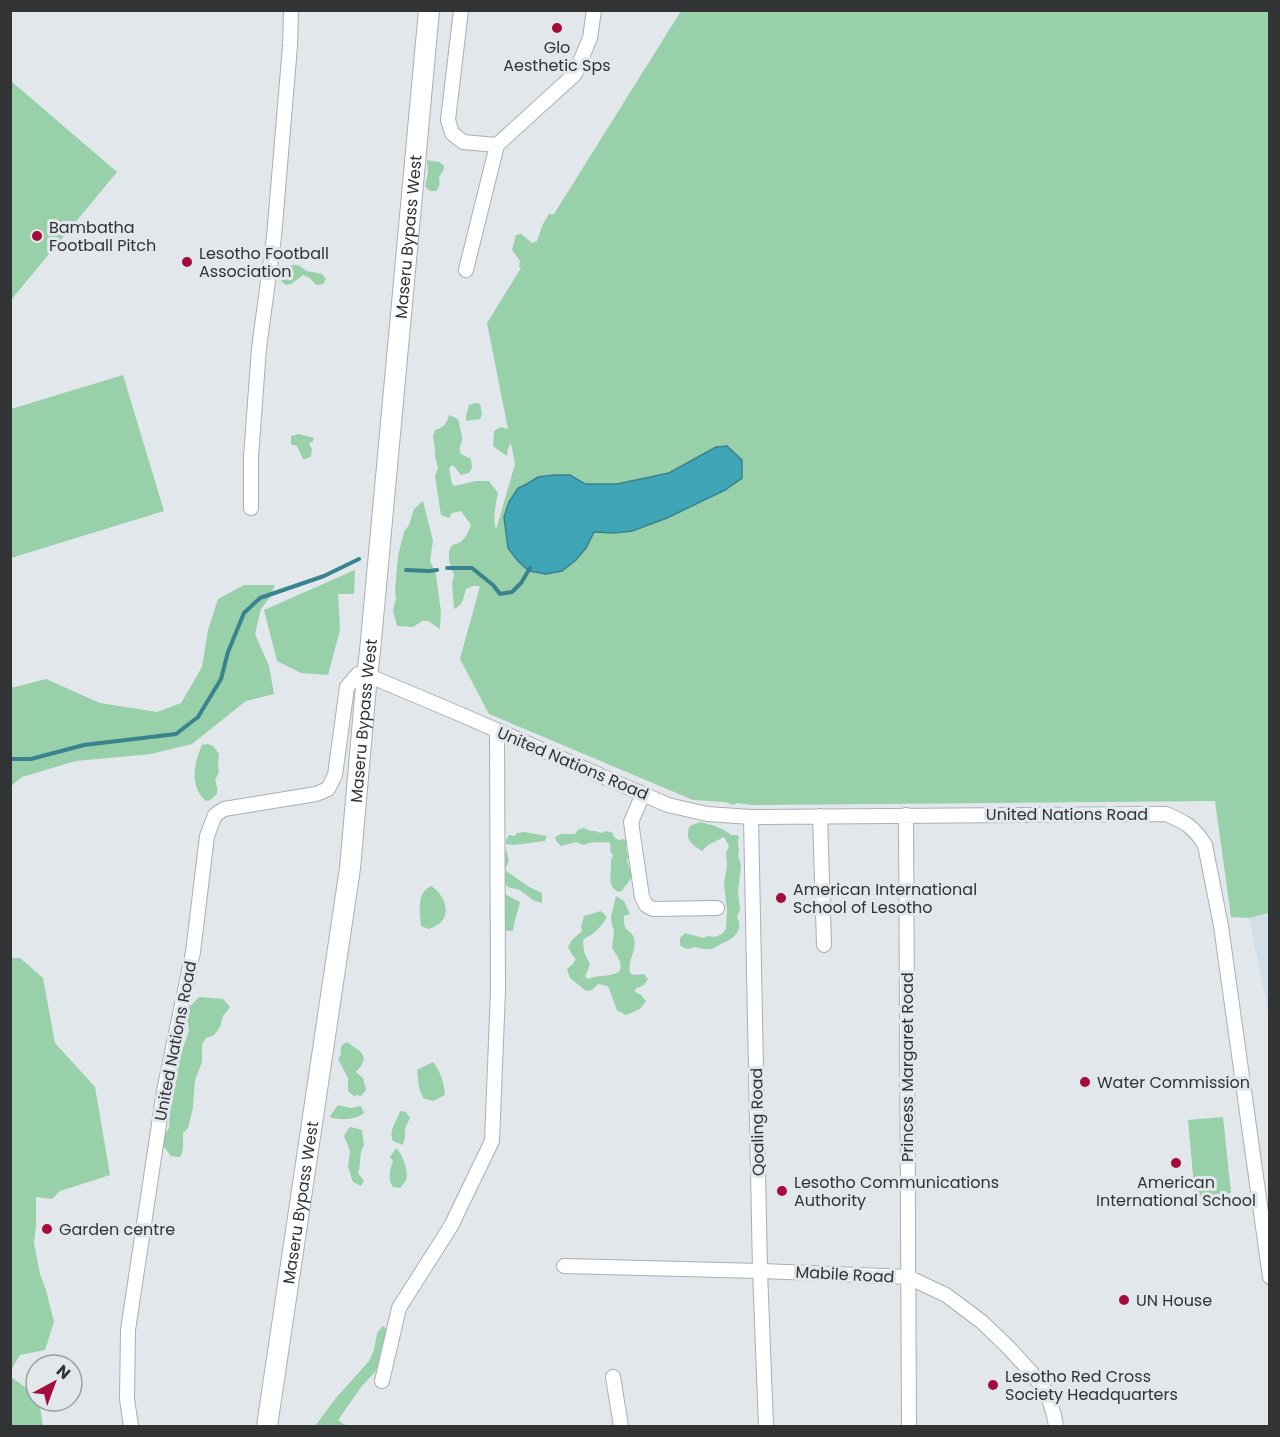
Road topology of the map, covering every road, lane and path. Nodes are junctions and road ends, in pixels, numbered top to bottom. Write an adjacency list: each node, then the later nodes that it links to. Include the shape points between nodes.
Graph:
1 (291, 10): 7 (street, via 274,237 259,348)
2 (429, 10): 8 (main road, Maseru Bypass West)
3 (461, 10): 5 (street, via 448,120 452,133 463,142)
4 (594, 10): 5 (street, via 590,38 575,74)
5 (497, 145): 6 (street)
6 (466, 270)
7 (251, 508)
8 (367, 675): 9 (street, United Nations Road); 22 (street, United Nations Road, via 358,674 347,687 335,776 328,789 224,809 215,815 207,836 193,952 164,1091 128,1330); 23 (main road, Maseru Bypass West, via 350,868)
9 (497, 731): 10 (street, United Nations Road); 21 (street, via 498,991 492,1141 451,1226 399,1308)
10 (643, 794): 13 (street, United Nations Road, via 668,805 707,814); 14 (street, via 631,822 646,905 653,909)
11 (906, 815): 12 (street, United Nations Road); 18 (street, Princess Margaret Road); 19 (street, United Nations Road, via 1166,813 1198,833 1205,845 1221,926)
12 (820, 816): 13 (street, United Nations Road); 15 (street)
13 (751, 817): 17 (street, Qoaling Road)
14 (717, 908)
15 (824, 945)
16 (564, 1266): 17 (street, Mabile Road)
17 (760, 1270): 18 (street, Mabile Road); 25 (street, Qoaling Road)
18 (908, 1277): 26 (street, Princess Margaret Road); 27 (street, Mabile Road, via 946,1295 1008,1347 1047,1393)
19 (1269, 1277)
20 (613, 1377): 24 (street)
21 (382, 1381)
22 (130, 1426)
23 (267, 1426)
24 (621, 1426)
25 (766, 1426)
26 (909, 1426)
27 (1056, 1426)

